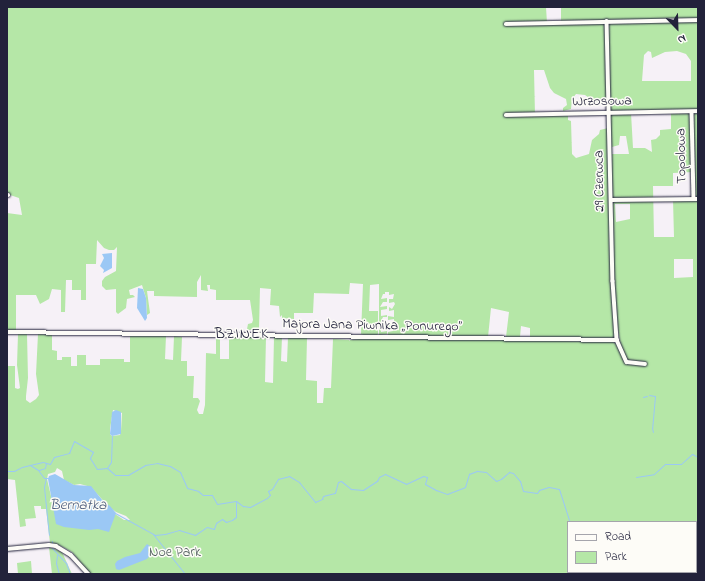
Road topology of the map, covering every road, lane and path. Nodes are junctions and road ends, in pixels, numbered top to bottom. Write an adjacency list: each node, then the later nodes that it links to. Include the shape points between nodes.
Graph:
1 (698, 20): 2 (street)
2 (607, 21): 3 (street); 6 (street, 29 Czerwca)
3 (506, 24)
4 (698, 111): 5 (street, Wrzosowa)
5 (692, 112): 6 (street, Wrzosowa); 8 (street, Topolowa)
6 (610, 113): 7 (street, Wrzosowa); 9 (street, 29 Czerwca)
7 (506, 115)
8 (696, 199): 9 (street)
9 (611, 200): 11 (street, 29 Czerwca)
10 (7, 332): 11 (street, Majora Jana Piwnika „Ponurego”)
11 (617, 340): 12 (street, 29 Czerwca, via 626,362)
12 (645, 364)
13 (7, 549): 14 (street, via 56,546 70,555)
14 (88, 574)

